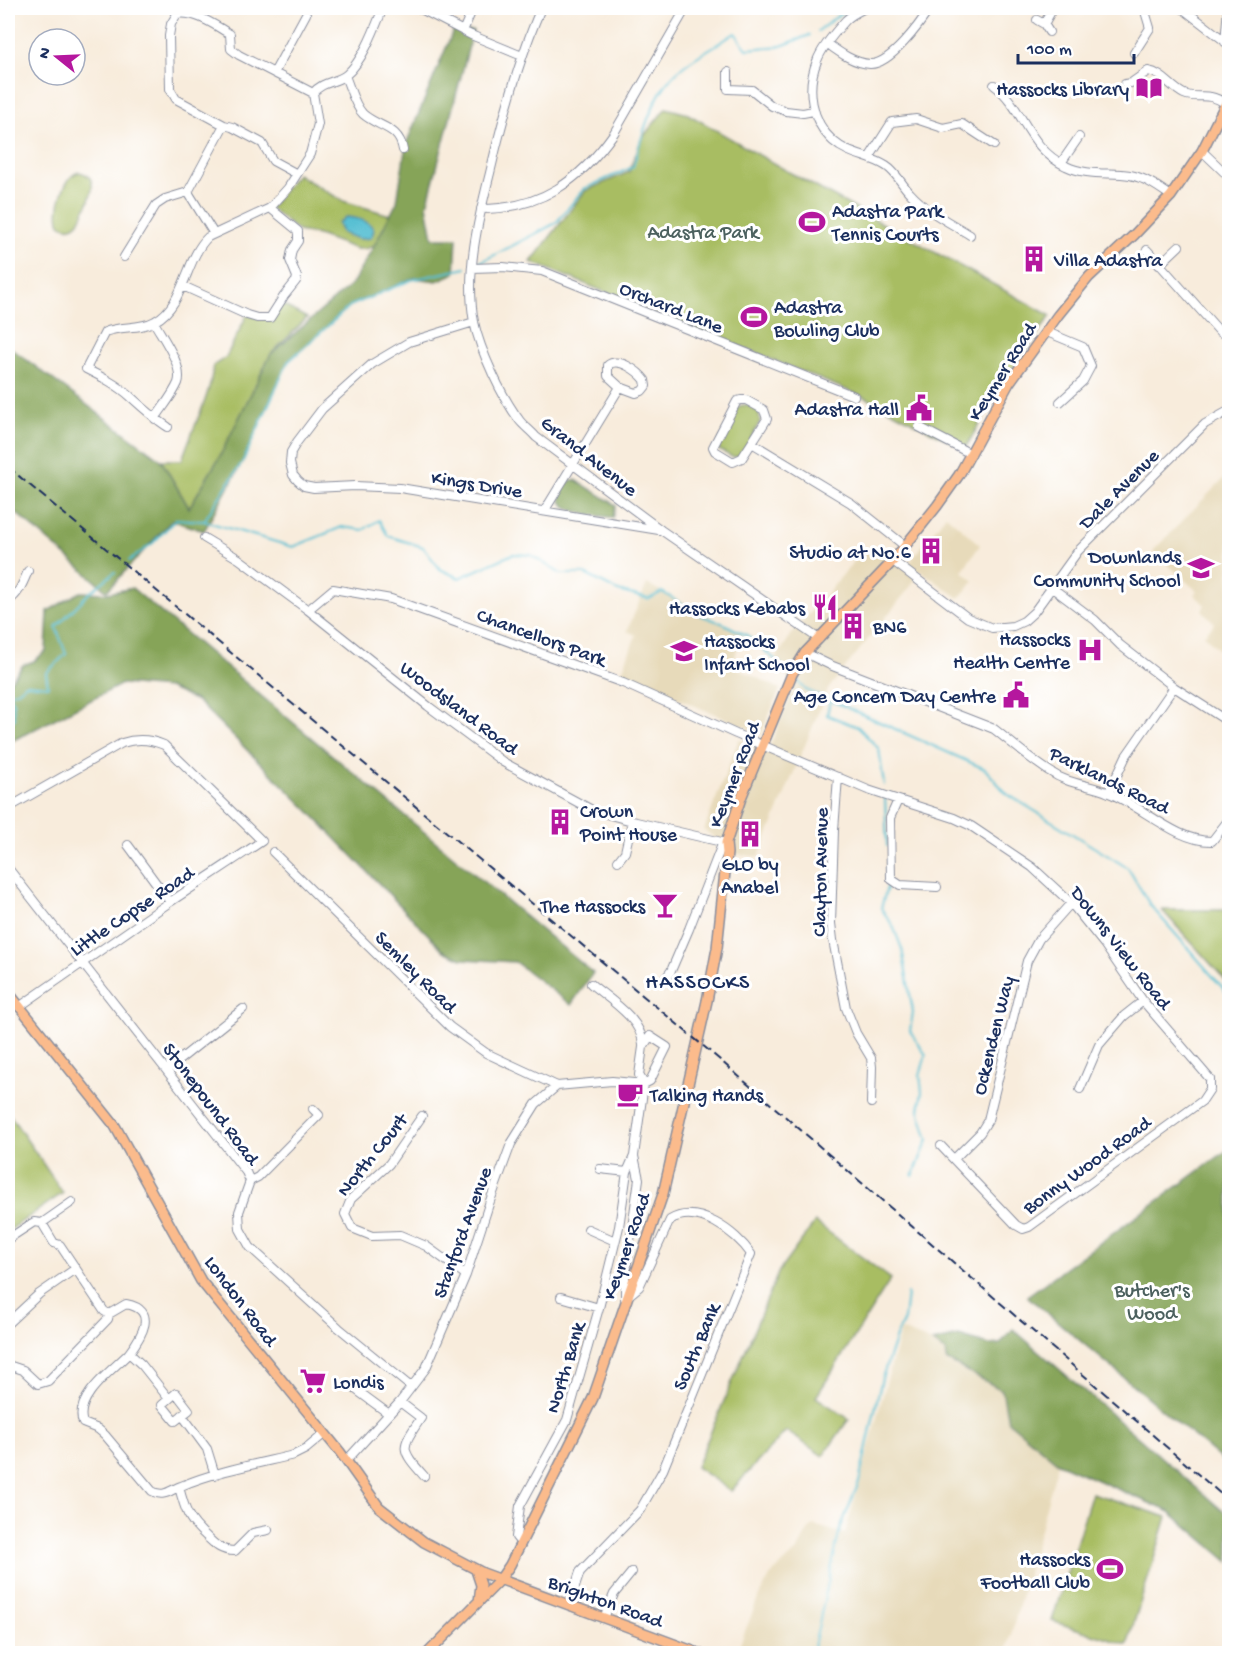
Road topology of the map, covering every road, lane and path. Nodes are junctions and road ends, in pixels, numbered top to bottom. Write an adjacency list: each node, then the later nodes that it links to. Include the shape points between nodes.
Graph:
1 (383, 8): 21 (street, via 374,33)
2 (419, 8): 13 (street)
3 (472, 8): 13 (street)
4 (541, 8): 18 (street, Grand Avenue)
5 (686, 8): 43 (street, via 614,133 578,174 530,202 507,209)
6 (865, 8): 15 (street, via 847,19)
7 (930, 8): 15 (street, via 881,62 860,62)
8 (1053, 8): 14 (street, via 1041,22)
9 (1144, 8): 17 (street, via 1150,28)
10 (1182, 8): 16 (street)
11 (1228, 8): 16 (street)
12 (306, 14): 20 (street)
13 (463, 31): 18 (street)
14 (1049, 32)
15 (828, 44): 28 (street, via 813,72)
16 (1227, 44)
17 (1134, 53)
18 (522, 56): 43 (street, Grand Avenue)
19 (728, 72): 24 (street)
20 (274, 73): 25 (street); 30 (street, via 231,49 230,34 192,15 177,14 171,24 170,88 176,99)
21 (345, 76): 25 (street, via 319,85); 34 (street, via 362,113 398,134)
22 (1125, 84): 27 (street, via 1148,71 1184,94)
23 (994, 85): 37 (street, via 1005,93 1042,149)
24 (728, 89): 26 (street); 28 (street, via 752,90 772,106 793,113)
25 (312, 93): 39 (street, via 318,124 310,154)
26 (728, 99)
27 (1227, 99): 29 (main road, Keymer Road)
28 (813, 111): 36 (street, via 832,140)
29 (1218, 117): 31 (street); 35 (main road, Keymer Road)
30 (224, 125): 39 (street, via 262,143 273,161); 40 (street)
31 (1230, 125)
32 (1079, 137): 37 (street)
33 (994, 145): 36 (street, via 962,124 943,128 916,119 898,120 892,122)
34 (403, 150)
35 (1202, 151): 38 (street); 41 (main road, Keymer Road)
36 (869, 158): 45 (street, via 894,172 930,210)
37 (1061, 163): 41 (street, via 1086,172 1130,175)
38 (1224, 172)
39 (297, 174): 42 (street)
40 (188, 192): 44 (street); 48 (street, via 156,205)
41 (1171, 196): 54 (main road, Keymer Road, via 1089,277)
42 (270, 208): 44 (street); 51 (street, via 298,231 299,237 290,260 296,281 270,318 247,315)
43 (481, 209): 50 (street, Grand Avenue)
44 (214, 234): 51 (street, via 202,243)
45 (970, 235)
46 (1179, 246): 49 (street)
47 (1146, 250): 49 (street)
48 (124, 257)
49 (1159, 265): 55 (street)
50 (472, 268): 53 (street, Grand Avenue); 57 (street, Orchard Lane, via 542,271)
51 (183, 286): 52 (street)
52 (154, 322): 60 (street, via 178,369 178,382); 60 (street, via 105,332 86,369 113,383)
53 (474, 322): 65 (street, Grand Avenue, via 504,396 520,421); 66 (street, Kings Drive, via 409,342 372,364 322,409 297,442 291,452 292,475 304,486 314,488 400,488)
54 (1047, 332): 58 (street, via 1083,346 1091,366 1083,381); 64 (main road, Keymer Road, via 1010,383)
55 (1230, 338)
56 (620, 387): 56 (street, via 608,376 608,365 618,361 645,380 646,386 636,393); 65 (street)
57 (854, 396)
58 (1060, 402)
59 (1230, 410): 72 (street, Dale Avenue, via 1205,424 1078,551)
60 (154, 419): 61 (street)
61 (168, 428)
62 (919, 428): 64 (street)
63 (752, 443): 63 (street, via 737,462 713,447 737,401 746,400 766,414); 69 (street, via 851,503)
64 (971, 454): 69 (main road, Keymer Road, via 959,476)
65 (573, 465): 66 (street); 67 (street, Grand Avenue)
66 (545, 510): 67 (street, Kings Drive)
67 (661, 530): 75 (street, Grand Avenue)
68 (204, 538): 74 (street, Woodsland Road)
69 (905, 546): 70 (main road, Keymer Road)
70 (893, 561): 72 (street, Dale Avenue, via 955,610 992,628 1024,621); 75 (main road, Keymer Road)
71 (28, 571): 73 (street, via 15,597)
72 (1051, 587): 77 (street)
73 (8, 601)
74 (308, 610): 79 (street, Chancellors Park, via 333,589 391,599 623,683); 85 (street, Woodsland Road, via 503,762 592,810)
75 (819, 639): 76 (main road, Keymer Road)
76 (806, 653): 79 (main road, Keymer Road, via 792,674); 81 (street, Parklands Road, via 994,729 1056,775)
77 (1174, 687): 78 (street); 81 (street, via 1126,756)
78 (1230, 723)
79 (763, 745): 80 (street, Downs View Road); 86 (main road, Keymer Road)
80 (838, 777): 82 (street, Downs View Road); 107 (street, Clayton Avenue, via 833,940 850,1021 871,1058)
81 (1109, 792): 84 (street, Parklands Road, via 1200,842 1212,841)
82 (898, 800): 91 (street, via 890,818 891,879 900,885); 93 (street, Downs View Road, via 971,826 1032,867)
83 (8, 808): 92 (street, Little Copse Road, via 122,743 132,739 164,745 262,841)
84 (1230, 818)
85 (632, 821): 86 (street, Woodsland Road); 89 (street, via 625,852)
86 (726, 843): 95 (street); 124 (main road, Keymer Road, via 720,924 705,1009 663,1194)
87 (128, 845): 92 (street)
88 (273, 852): 105 (street, Semley Road, via 450,1027 486,1053)
89 (618, 861)
90 (8, 868): 94 (street, Stonepound Road)
91 (937, 887)
92 (170, 902): 94 (street, Little Copse Road)
93 (1071, 903): 98 (street, Downs View Road); 112 (street, Ockenden Way, via 1032,949 988,1120)
94 (83, 962): 99 (street, Little Copse Road); 102 (street, Stonepound Road)
95 (665, 979)
96 (591, 984): 101 (street, via 633,1021 643,1038)
97 (8, 992): 99 (main road, London Road)
98 (1143, 1001): 104 (street, Downs View Road); 106 (street, via 1099,1045)
99 (19, 1007): 136 (main road, London Road, via 115,1126 201,1281)
100 (243, 1009): 102 (street)
101 (643, 1047): 103 (street, via 639,1076); 103 (street, via 650,1035 667,1047 650,1081)
102 (168, 1070): 115 (street, Stonepound Road)
103 (644, 1084): 105 (street, via 612,1081); 111 (street)
104 (1211, 1084): 112 (street, Bonny Wood Road, via 1202,1101 1029,1227 1016,1225)
105 (557, 1086): 122 (street, Stanford Avenue, via 536,1104 511,1144)
106 (1080, 1089)
107 (871, 1103)
108 (313, 1109): 115 (street, via 320,1115 258,1177)
109 (422, 1116): 122 (street, North Court, via 389,1164 351,1199 345,1214 352,1228 372,1236 400,1235 426,1246)
110 (941, 1146): 112 (street)
111 (633, 1156): 114 (street, North Bank); 124 (street, via 639,1179)
112 (954, 1158)
113 (600, 1169): 114 (street)
114 (627, 1172): 120 (street, North Bank)
115 (250, 1180): 131 (street, Stonepound Road, via 239,1212 240,1228 250,1247)
116 (72, 1202): 117 (street)
117 (42, 1223): 119 (street, via 34,1222); 121 (street)
118 (588, 1228): 120 (street)
119 (8, 1239)
120 (615, 1241): 125 (street, North Bank)
121 (75, 1269): 126 (street); 127 (street, via 39,1294)
122 (466, 1275): 131 (street, Stanford Avenue, via 426,1368)
123 (561, 1297): 125 (street)
124 (626, 1298): 142 (main road, Keymer Road, via 592,1398); 147 (street, South Bank, via 639,1287 670,1220 680,1214 703,1216 741,1240 751,1254 663,1470 640,1510 580,1572)
125 (599, 1308): 142 (street, North Bank, via 567,1420 520,1506 516,1537)
126 (109, 1314): 128 (street, via 126,1304 135,1306 144,1317 142,1335); 129 (street, via 48,1381 38,1384 23,1370)
127 (8, 1323)
128 (129, 1353): 132 (street); 140 (street, via 90,1392 82,1419 105,1435 152,1491 163,1495)
129 (8, 1365)
130 (351, 1386): 134 (street)
131 (411, 1387): 133 (street, Stanford Avenue)
132 (169, 1399): 135 (street, via 176,1394 189,1410); 135 (street, via 162,1405 175,1421)
133 (400, 1402): 134 (street, Stanford Avenue); 139 (street, via 421,1418 406,1439 405,1448 407,1457)
134 (389, 1414): 137 (street, Stanford Avenue)
135 (182, 1415): 138 (street, via 207,1449)
136 (324, 1434): 137 (main road, London Road); 138 (street, via 294,1455)
137 (346, 1461): 143 (main road, London Road, via 379,1507 424,1542)
138 (215, 1475): 140 (street)
139 (424, 1476)
140 (179, 1486): 141 (street, via 190,1521 220,1549 235,1551 253,1533)
141 (268, 1530)
142 (521, 1543): 145 (main road, Keymer Road)
143 (476, 1569): 145 (main road, London Road); 146 (main road, via 482,1585)
144 (632, 1572): 148 (street, via 614,1594)
145 (500, 1581): 146 (main road, Keymer Road); 147 (main road, Brighton Road)
146 (479, 1602): 149 (main road, Keymer Road)
147 (569, 1605): 148 (main road, Brighton Road)
148 (604, 1618): 150 (main road, Brighton Road)
149 (427, 1653)
150 (701, 1653)

